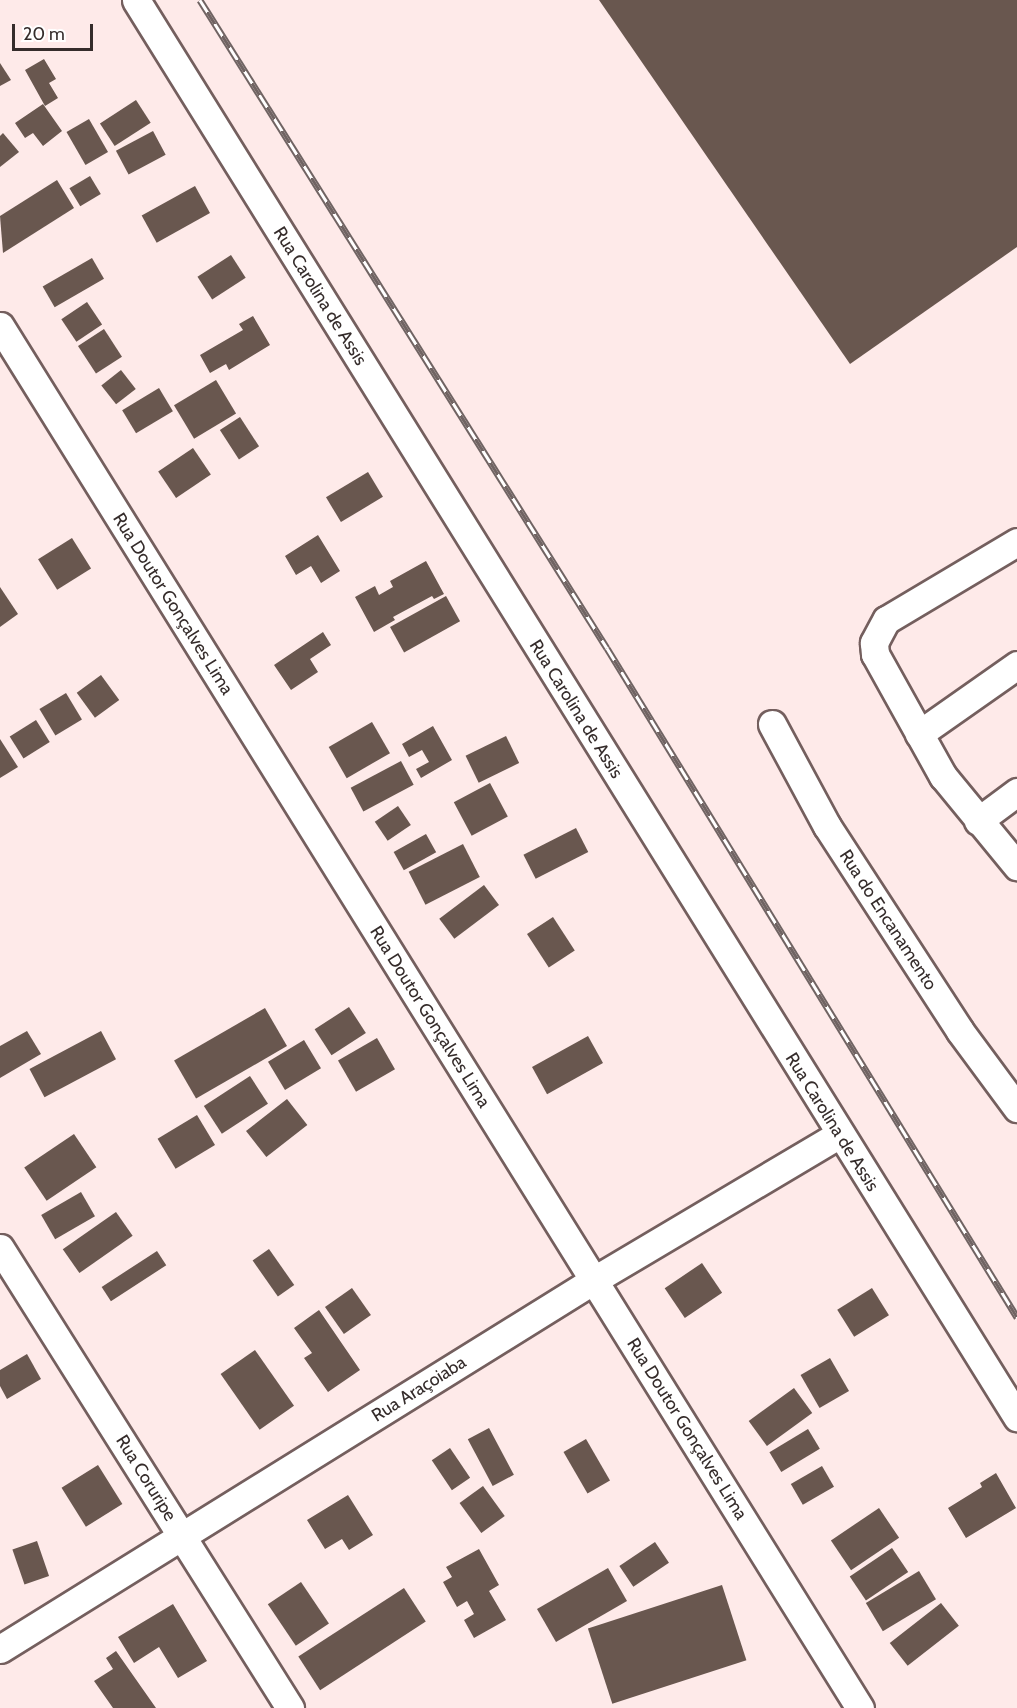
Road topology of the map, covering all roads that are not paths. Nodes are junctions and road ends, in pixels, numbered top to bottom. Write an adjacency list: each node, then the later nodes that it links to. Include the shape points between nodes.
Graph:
1 (136, 0): 11 (street, Rua Carolina de Assis)
2 (0, 326): 13 (street, Rua Doutor Gonçalves Lima)
3 (1017, 542): 6 (street, via 886,620 877,631 875,654)
4 (1017, 665): 6 (street)
5 (772, 724): 10 (street, Rua do Encanamento, via 828,826 960,1031)
6 (919, 734): 8 (street, via 943,776)
7 (1017, 792): 8 (street)
8 (978, 822): 9 (street)
9 (1017, 866)
10 (1017, 1108)
11 (840, 1134): 13 (street, Rua Araçoiaba); 14 (street, Rua Carolina de Assis)
12 (0, 1248): 15 (street, Rua Coruripe)
13 (594, 1280): 15 (street, Rua Araçoiaba); 18 (street, Rua Doutor Gonçalves Lima)
14 (1017, 1417)
15 (182, 1536): 16 (street, Rua Araçoiaba); 17 (street, Rua Coruripe)
16 (0, 1649)
17 (290, 1708)
18 (860, 1708)

